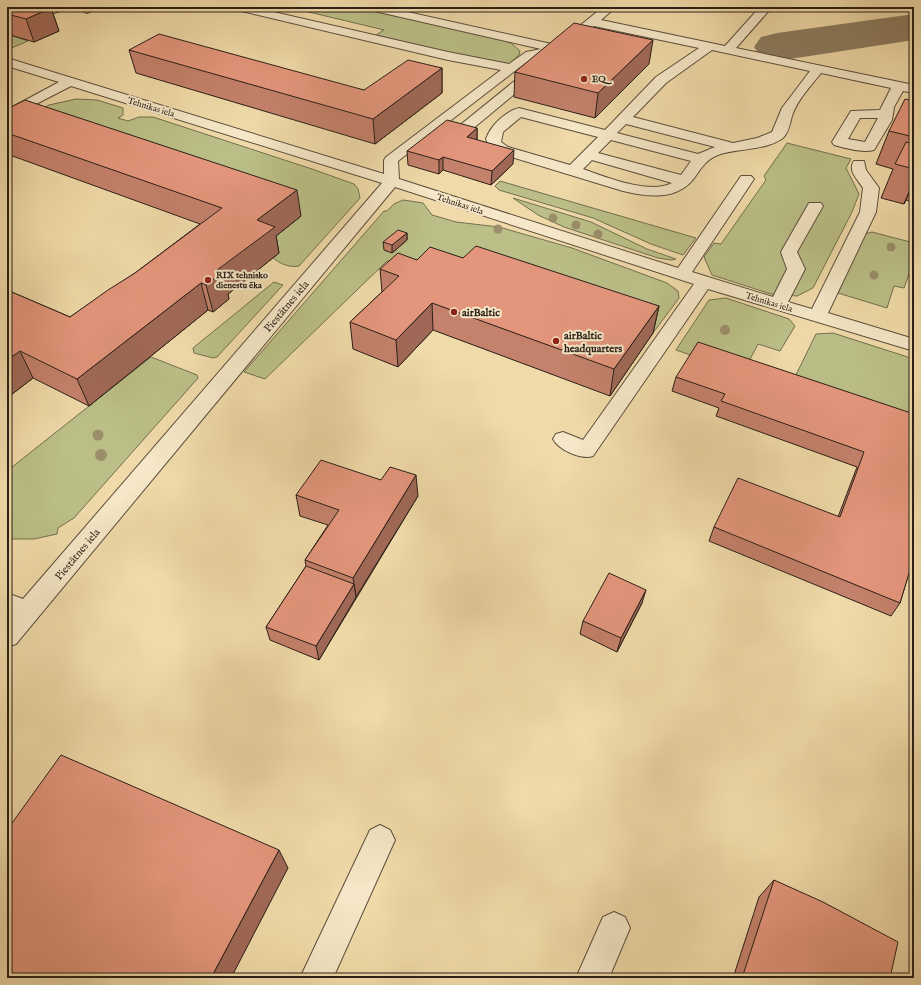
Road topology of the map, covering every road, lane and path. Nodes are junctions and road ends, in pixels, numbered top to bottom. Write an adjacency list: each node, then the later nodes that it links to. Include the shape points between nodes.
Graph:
1 (60, 7): 6 (street, via 34,18)
2 (236, 7): 12 (street, via 448,56)
3 (370, 7): 9 (street)
4 (610, 7): 7 (street)
5 (766, 7): 10 (street)
6 (7, 11)
7 (593, 22): 8 (street); 9 (street)
8 (710, 46): 10 (street); 21 (street, via 661,80)
9 (559, 49): 12 (street, via 530,55); 17 (street)
10 (728, 50): 13 (street)
11 (7, 62): 14 (street, Tehnikas iela)
12 (512, 68): 30 (street, via 391,160)
13 (818, 69): 15 (street); 24 (street, via 786,113 784,125 778,134)
14 (69, 82): 19 (street); 30 (street, Tehnikas iela)
15 (899, 86): 16 (street); 20 (street)
16 (914, 89)
17 (494, 105): 18 (street); 22 (street)
18 (519, 112): 23 (street); 28 (street, via 496,132 493,137 494,144 503,150)
19 (7, 114)
20 (885, 114)
21 (623, 120): 23 (street); 24 (street)
22 (459, 133)
23 (608, 135): 25 (street); 26 (street)
24 (733, 147): 26 (street, via 712,152)
25 (589, 155): 28 (street); 31 (street)
26 (700, 159): 31 (street)
27 (859, 164): 36 (street, via 859,170 871,188 868,212)
28 (573, 171): 31 (street, via 639,190 656,192 669,190)
29 (746, 179): 33 (street)
30 (392, 181): 33 (street, Tehnikas iela); 39 (street, Piestātnes iela)
31 (684, 181)
32 (815, 206): 35 (street, via 789,252 796,269)
33 (682, 275): 34 (street, Tehnikas iela)
34 (704, 282): 35 (street, Tehnikas iela); 38 (street, via 586,451)
35 (778, 305): 36 (street, Tehnikas iela)
36 (817, 317): 37 (street, Tehnikas iela)
37 (914, 345)
38 (563, 439)
39 (17, 608): 40 (street, Piestātnes iela)
40 (7, 636)
41 (380, 840): 43 (street)
42 (614, 928): 44 (street)
43 (316, 978)
44 (592, 978)

